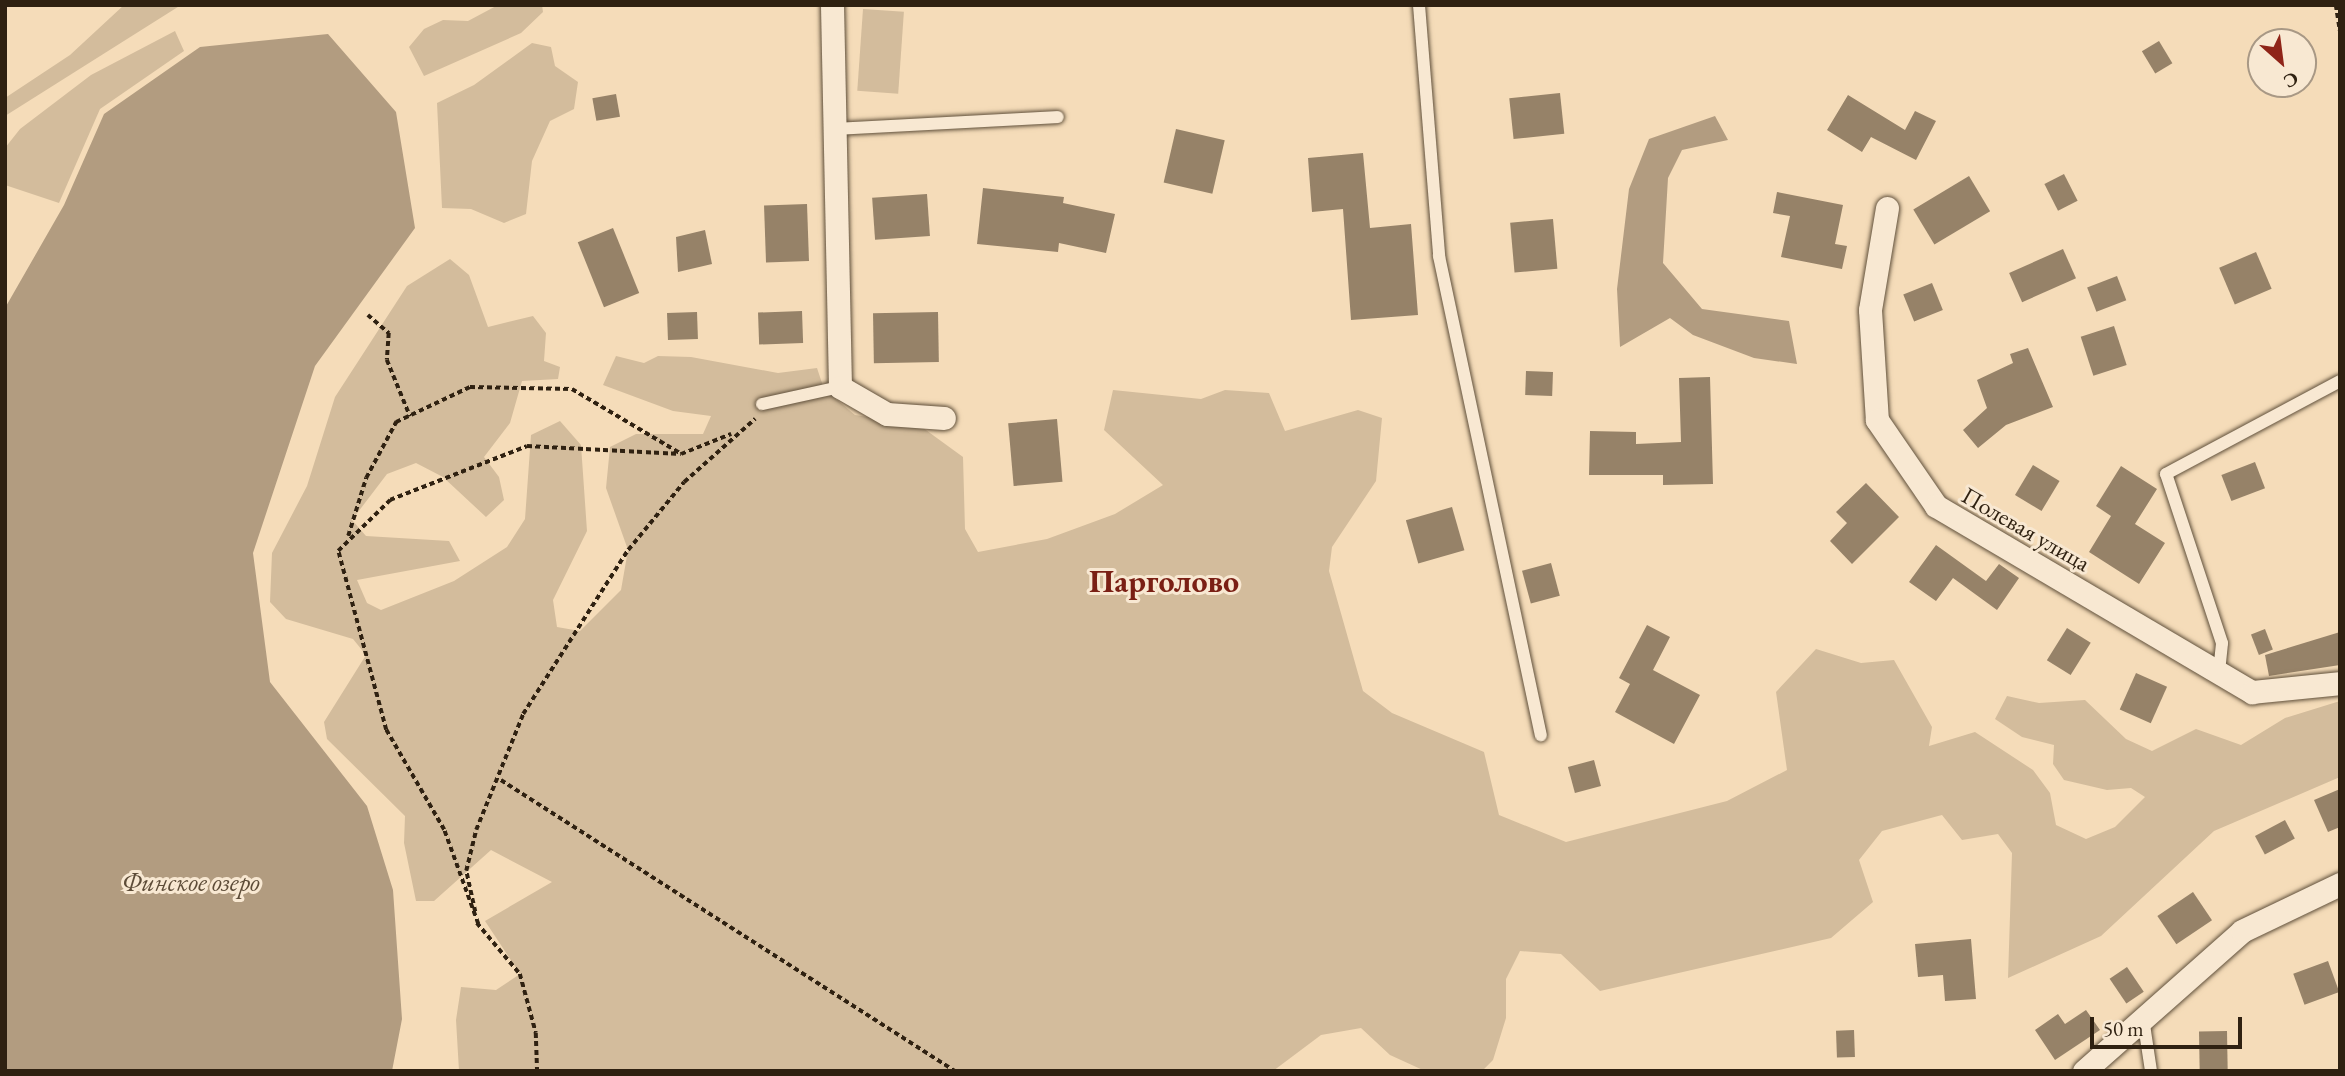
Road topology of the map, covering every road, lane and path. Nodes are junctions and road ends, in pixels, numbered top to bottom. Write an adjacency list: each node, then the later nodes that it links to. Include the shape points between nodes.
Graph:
1 (832, 5): 6 (street)
2 (1419, 5): 18 (lane, via 1439,256)
3 (2336, 5): 4 (path)
4 (2340, 31)
5 (1058, 117): 6 (lane)
6 (836, 130): 10 (street)
7 (1887, 208): 16 (street, Полевая улица, via 1870,310 1877,419 1936,506)
8 (368, 315): 12 (path, via 389,333 387,360)
9 (2340, 381): 16 (lane, via 2166,474 2222,643)
10 (840, 387): 11 (lane); 13 (street, via 887,414)
11 (762, 404)
12 (410, 416): 14 (path, via 470,387 572,388); 15 (path, via 396,422 366,478)
13 (944, 418)
14 (681, 453): 15 (path, via 527,446 390,500); 19 (path, via 731,434 628,550 523,714)
15 (348, 538): 21 (path, via 338,551 386,730 444,830)
16 (2219, 672): 17 (street, Полевая улица, via 2252,692)
17 (2340, 682)
18 (1541, 735)
19 (501, 780): 21 (path, via 476,830 466,871); 24 (path)
20 (2340, 884): 22 (street, via 2242,931)
21 (478, 924): 23 (path, via 520,974 536,1033)
22 (2143, 1018): 25 (street); 26 (lane)
23 (537, 1071)
24 (955, 1071)
25 (2084, 1071)
26 (2151, 1071)

